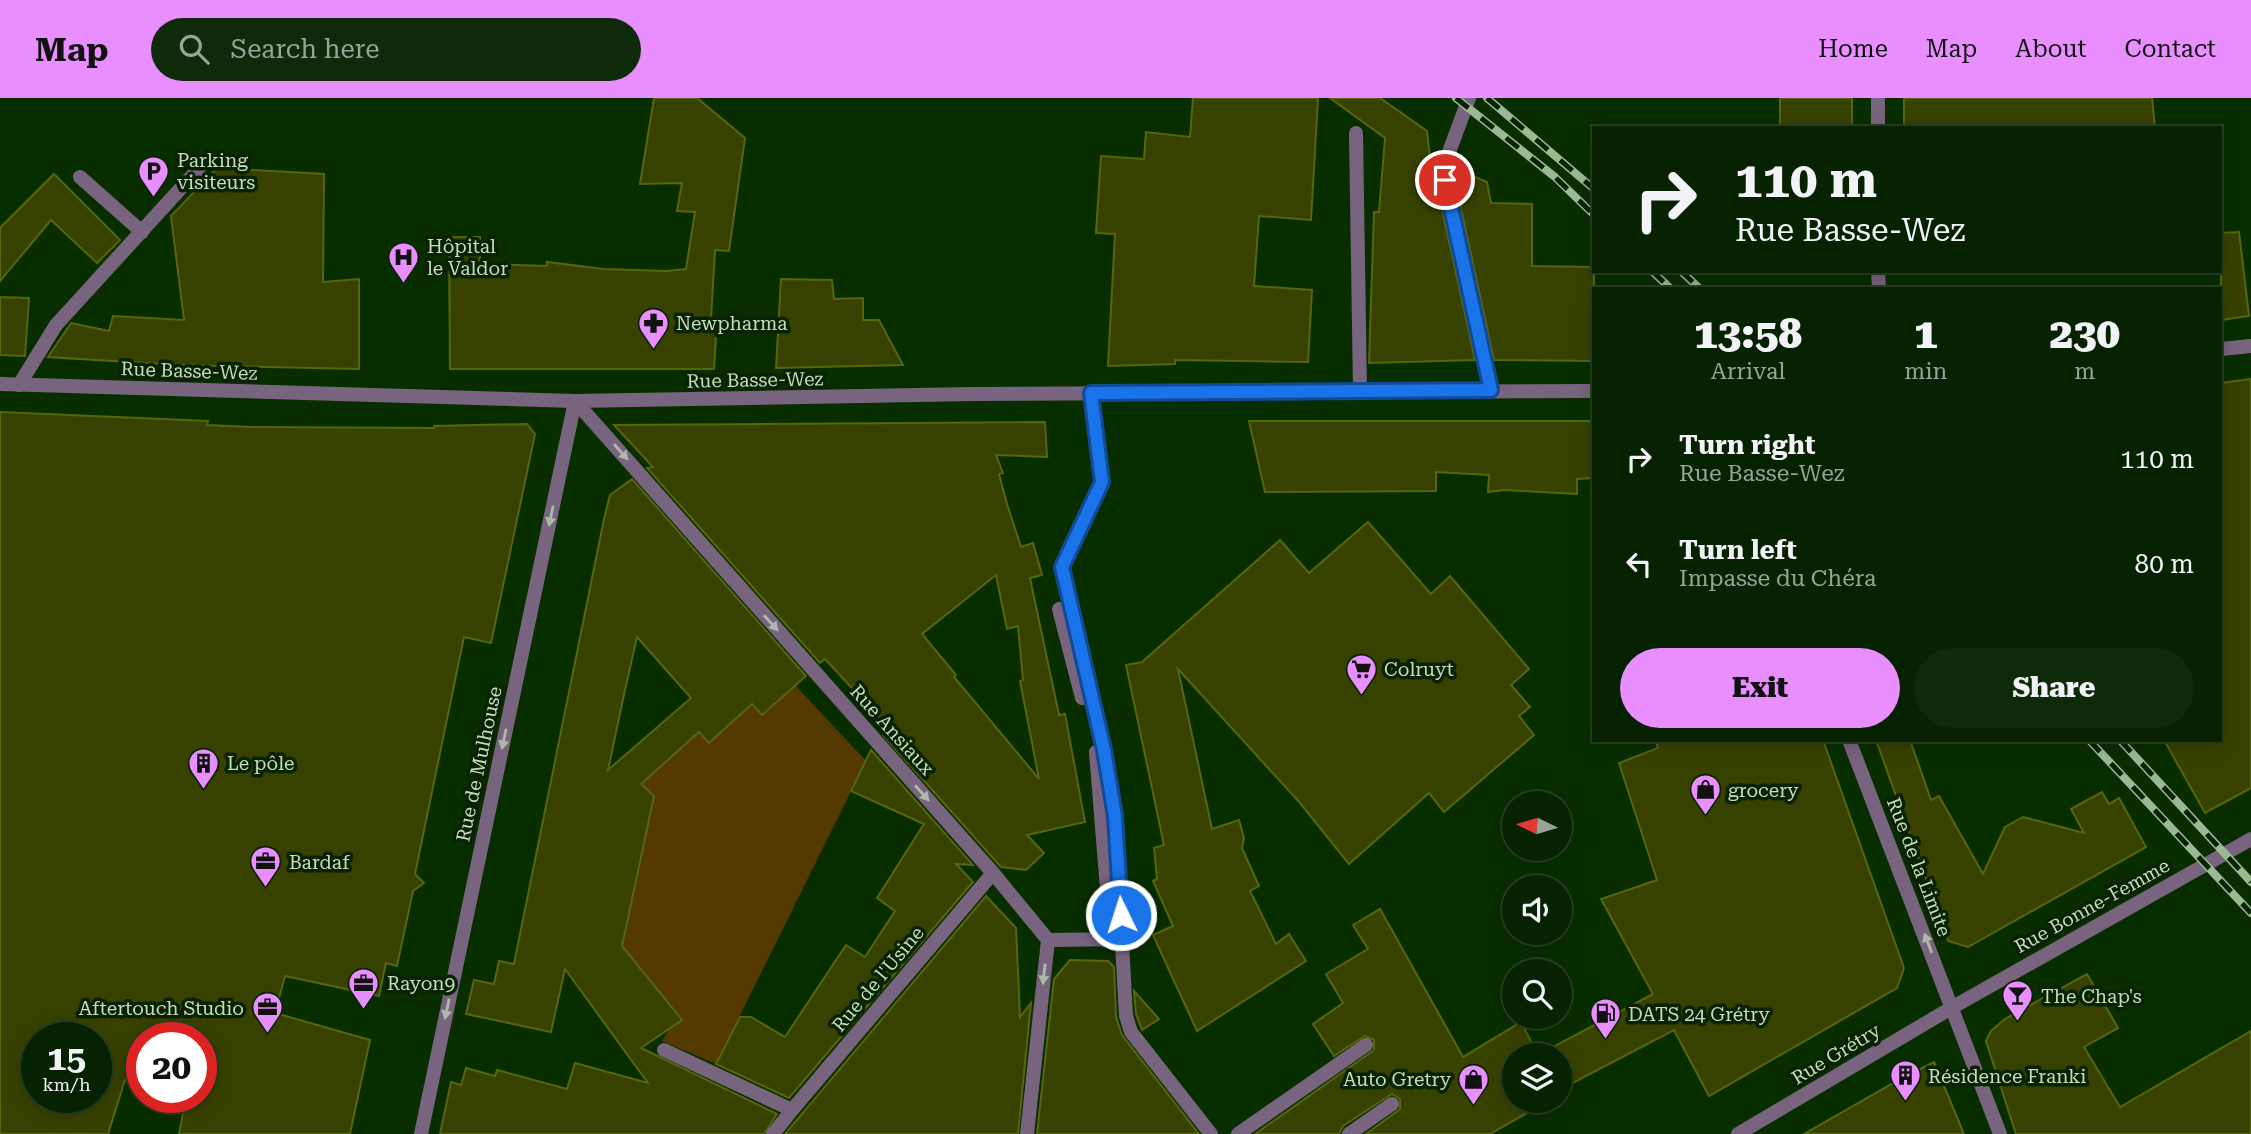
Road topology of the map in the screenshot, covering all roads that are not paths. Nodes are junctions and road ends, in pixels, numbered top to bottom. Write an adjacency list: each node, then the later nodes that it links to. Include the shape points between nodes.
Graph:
1 (1469, 98): 12 (street, via 1449,152 1445,180)
2 (1878, 98): 3 (street)
3 (1878, 126)
4 (1356, 133): 14 (street)
5 (203, 164): 7 (street)
6 (80, 177): 7 (street)
7 (142, 232): 11 (street, via 56,325)
8 (2251, 346): 9 (street)
9 (2222, 349)
10 (0, 384): 11 (street, Rue Basse-Wez)
11 (19, 385): 16 (street, Rue Basse-Wez)
12 (1491, 390): 13 (street, Rue Basse-Wez); 14 (street, Rue Basse-Wez)
13 (1592, 390)
14 (1360, 391): 15 (street, Rue Basse-Wez)
15 (1091, 393): 16 (street, Rue Basse-Wez); 21 (street, via 1102,482 1062,567 1112,803)
16 (575, 401): 20 (street, Rue Ansiaux, one-way to 20); 28 (street, Rue de Mulhouse, one-way to 28)
17 (1059, 608): 21 (street, via 1095,748)
18 (1850, 742): 23 (street, Rue de la Limite, one-way to 18)
19 (2251, 839): 23 (street, Rue Bonne-Femme)
20 (993, 873): 22 (street, Rue Ansiaux); 27 (street, Rue de l'Usine)
21 (1117, 939): 22 (street); 31 (street, via 1131,1032)
22 (1048, 940): 30 (street, one-way to 30)
23 (1953, 1007): 34 (street, Rue Grétry); 35 (street, Rue de la Limite)
24 (1366, 1045): 32 (street)
25 (664, 1051): 27 (street)
26 (1392, 1104): 33 (street)
27 (792, 1110): 29 (street, Rue de l'Usine)
28 (421, 1134)
29 (773, 1134)
30 (1027, 1134)
31 (1211, 1134)
32 (1238, 1134)
33 (1349, 1134)
34 (1738, 1134)
35 (2000, 1134)

